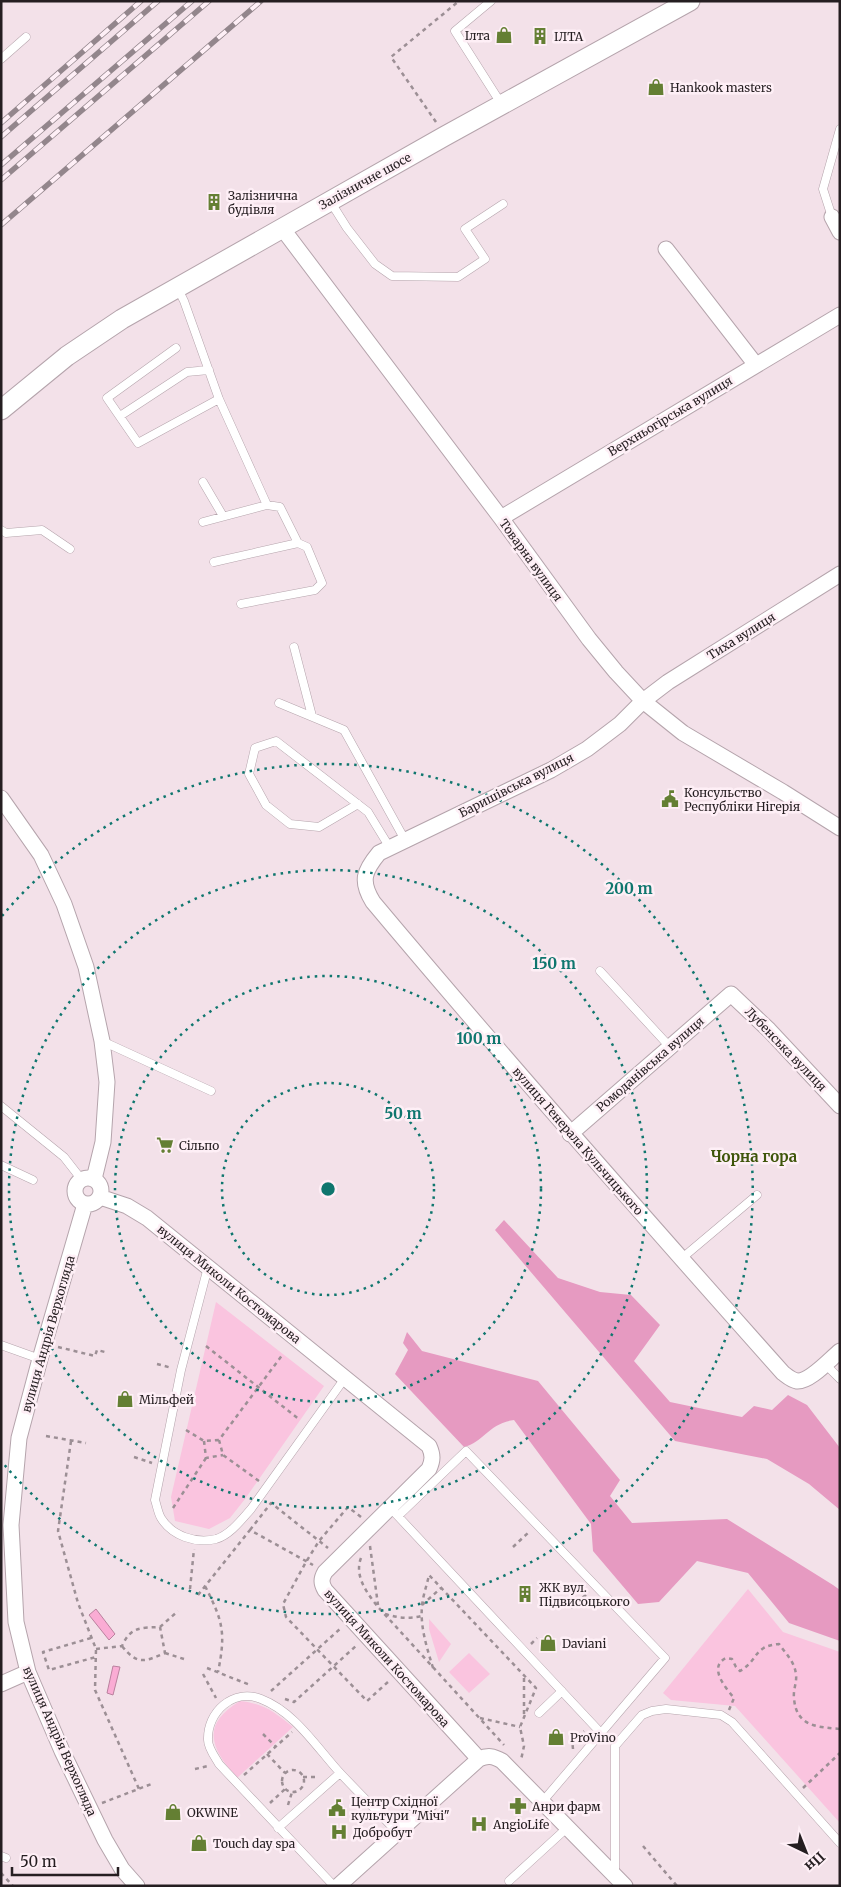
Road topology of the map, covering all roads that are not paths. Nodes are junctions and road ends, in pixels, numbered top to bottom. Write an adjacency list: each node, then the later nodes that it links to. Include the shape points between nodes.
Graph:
1 (491, 1): 5 (lane, via 455,31)
2 (690, 1): 5 (street, Залізничне шосе)
3 (26, 37): 4 (lane)
4 (1, 59)
5 (502, 105): 7 (street, Залізничне шосе)
6 (840, 129): 9 (lane, via 823,189)
7 (330, 201): 8 (lane, via 375,264 392,276 458,277 486,259 465,229); 10 (street, Залізничне шосе)
8 (503, 204)
9 (832, 217): 11 (street)
10 (282, 228): 13 (street, Залізничне шосе); 24 (street, Товарна вулиця)
11 (840, 232)
12 (666, 249): 16 (street)
13 (177, 287): 17 (lane); 19 (street, Залізничне шосе, via 67,356)
14 (840, 314): 16 (street, Верхньогірська вулиця)
15 (176, 348): 20 (lane, via 107,398)
16 (756, 365): 24 (street, Верхньогірська вулиця)
17 (209, 370): 18 (lane); 20 (lane, via 188,372)
18 (220, 398): 20 (lane, via 138,443); 22 (lane)
19 (1, 410)
20 (120, 416)
21 (203, 482): 23 (lane)
22 (267, 505): 23 (lane); 27 (lane, via 280,507)
23 (223, 516): 25 (lane)
24 (501, 518): 33 (street, Товарна вулиця, via 589,639)
25 (203, 522)
26 (1, 530): 28 (lane, via 6,533 42,530)
27 (298, 543): 29 (lane); 31 (lane, via 307,546 322,583 316,590)
28 (70, 549)
29 (214, 562)
30 (840, 574): 33 (street, Тиха вулиця)
31 (241, 604)
32 (294, 647): 35 (lane)
33 (643, 701): 38 (street, Товарна вулиця, via 683,733); 39 (street, Баришівська вулиця, via 620,724 551,770)
34 (280, 703): 35 (lane)
35 (312, 716): 39 (lane, via 344,730)
36 (1, 798): 43 (street, via 40,855 64,904 86,967)
37 (358, 804): 37 (lane, via 276,741 255,748 249,774 266,805 290,824 319,827); 40 (lane, via 368,812)
38 (840, 828)
39 (406, 840): 40 (street, Баришівська вулиця)
40 (384, 850): 48 (street, вулиця Генерала Кульчицького, via 368,866 364,877 372,902)
41 (600, 971): 44 (lane)
42 (731, 994): 44 (street, Ромоданівська вулиця); 47 (street, Лубенська вулиця)
43 (102, 1041): 45 (lane); 50 (street, via 107,1082 103,1142)
44 (670, 1047): 48 (street, Ромоданівська вулиця)
45 (212, 1091)
46 (1, 1106): 50 (lane)
47 (840, 1106)
48 (570, 1134): 55 (street, вулиця Генерала Кульчицького)
49 (1, 1165): 51 (lane)
50 (88, 1179): 53 (street, via 100,1185); 54 (street, via 76,1186 75,1191)
51 (34, 1180)
52 (757, 1195): 55 (lane)
53 (100, 1197): 54 (street, via 94,1203); 56 (street, вулиця Миколи Костомарова, via 127,1206 147,1218)
54 (85, 1204): 59 (street, вулиця Андрія Верхогляда)
55 (681, 1259): 60 (street, вулиця Генерала Кульчицького, via 783,1373 800,1381)
56 (208, 1267): 61 (street, вулиця Миколи Костомарова); 61 (lane, via 181,1370 155,1500 162,1519 176,1534 195,1540 217,1538 236,1526)
57 (1, 1345): 59 (lane)
58 (840, 1351): 60 (street)
59 (40, 1359): 64 (street, вулиця Андрія Верхогляда, via 19,1438 11,1525 16,1622)
60 (825, 1364): 62 (lane)
61 (345, 1378): 63 (street, вулиця Миколи Костомарова, via 429,1446 433,1454 429,1469)
62 (840, 1379)
63 (394, 1512): 67 (lane); 69 (lane, via 466,1451 665,1658); 70 (street, вулиця Миколи Костомарова, via 325,1572 322,1585)
64 (28, 1672): 65 (street); 66 (street); 79 (street, вулиця Андрія Верхогляда, via 88,1808 122,1869)
65 (1, 1678)
66 (1, 1684)
67 (562, 1691): 68 (lane); 69 (lane)
68 (539, 1713)
69 (600, 1732): 72 (lane)
70 (479, 1759): 72 (street, via 494,1756 502,1761); 75 (street)
71 (340, 1773): 74 (lane); 74 (lane, via 279,1708 259,1698 239,1696 221,1706 209,1723 208,1742 219,1764); 75 (lane)
72 (543, 1801): 73 (street)
73 (568, 1827): 77 (street); 78 (lane)
74 (278, 1828): 80 (lane)
75 (397, 1832): 80 (street)
76 (840, 1843): 77 (lane, via 732,1722 721,1715 666,1709 652,1711 642,1715 615,1746)
77 (620, 1880)
78 (509, 1881)
79 (138, 1886)
80 (336, 1886)

